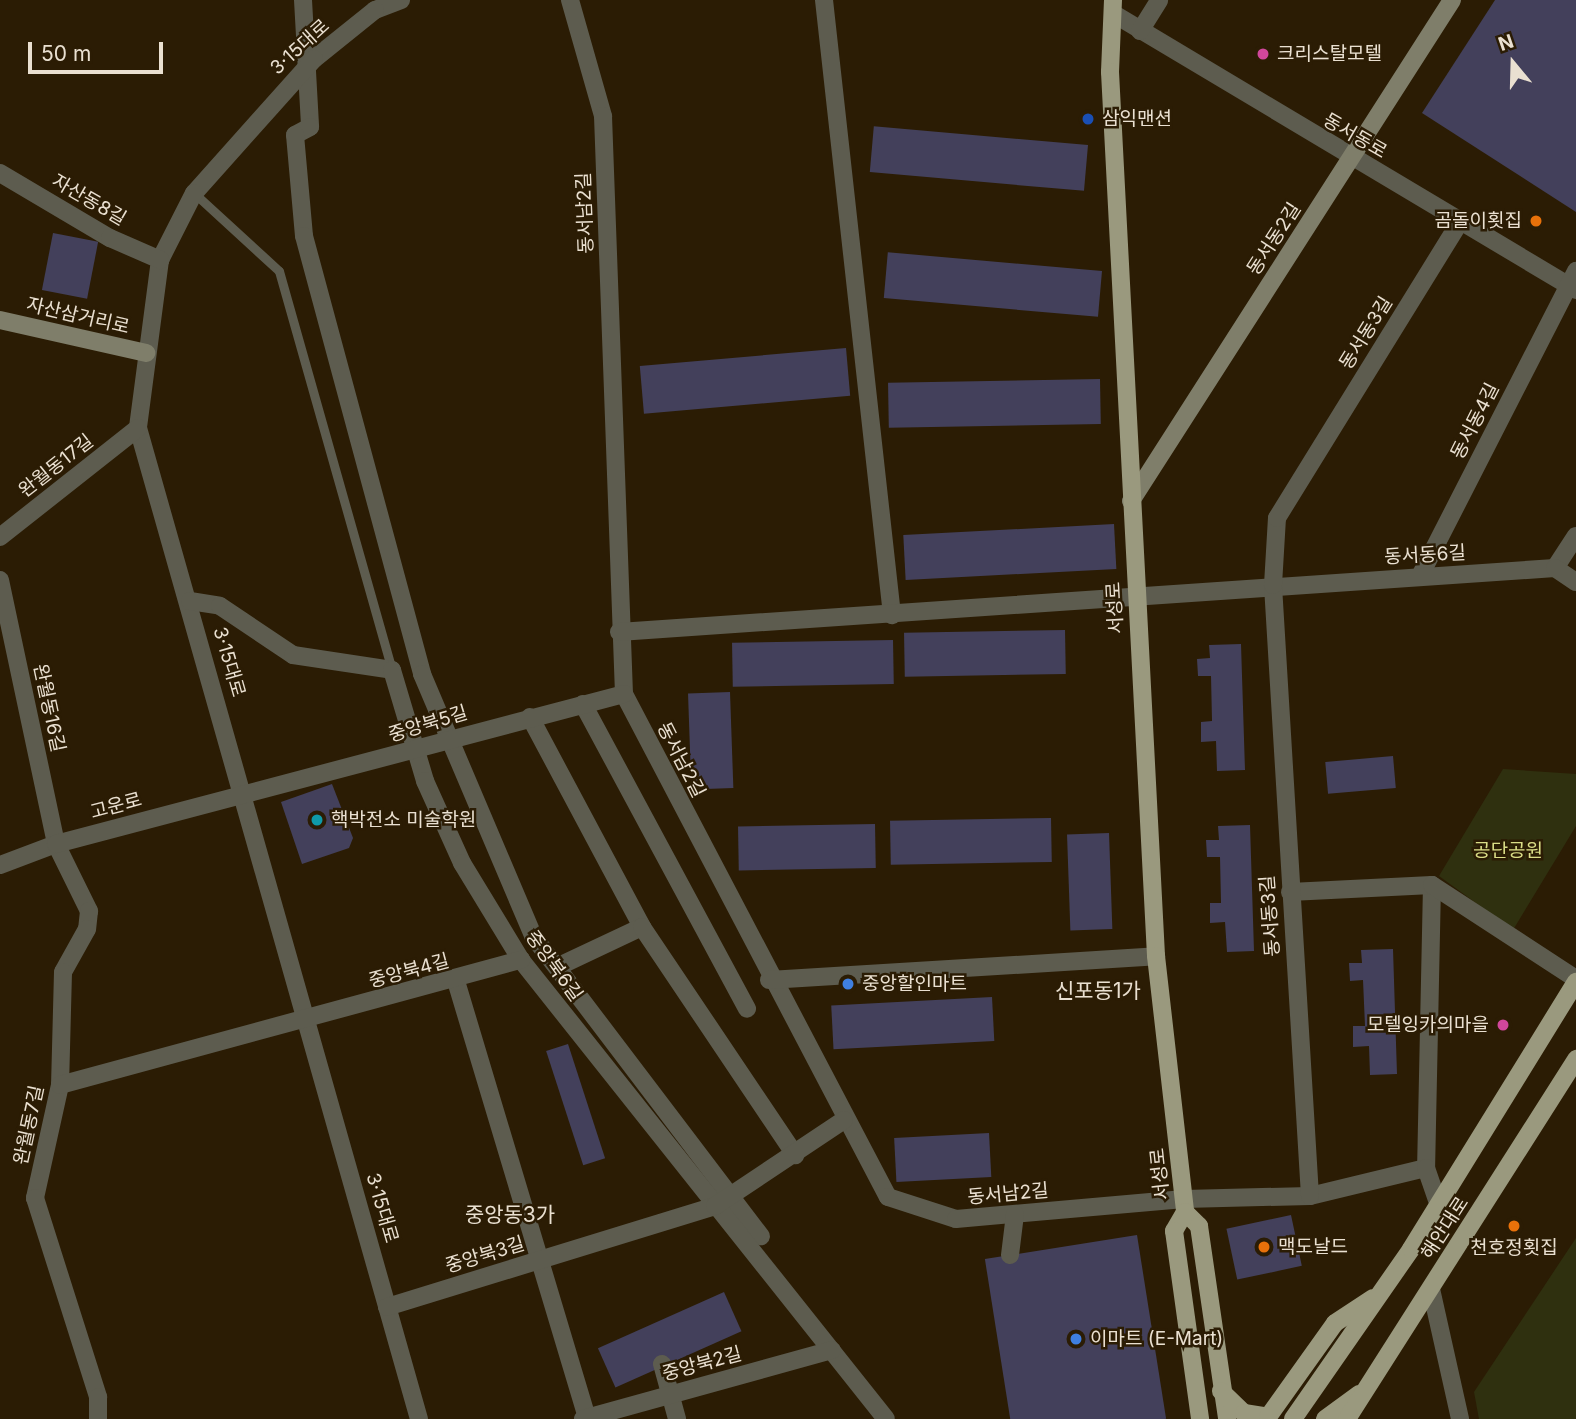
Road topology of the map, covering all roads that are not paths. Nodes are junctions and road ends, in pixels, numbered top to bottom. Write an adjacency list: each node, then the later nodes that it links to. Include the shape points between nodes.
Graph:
1 (303, 0): 10 (street)
2 (314, 0): 10 (street)
3 (401, 0): 10 (street, 3·15대로, via 375,10)
4 (570, 0): 31 (street, 동서남2길, via 603,116)
5 (824, 0): 30 (street, via 839,89)
6 (1159, 0): 9 (street)
7 (1452, 0): 11 (main road, 동서동2길)
8 (1113, 7): 9 (street, 동서동로); 20 (main road, 서성로, via 1110,72)
9 (1140, 31): 11 (street, 동서동로)
10 (310, 63): 13 (street, 3·15대로); 36 (street, via 310,127 295,135 304,236 422,674)
11 (1351, 159): 14 (street, 동서동로); 20 (main road, 동서동2길)
12 (0, 173): 15 (street, 자산동8길, via 110,238)
13 (194, 193): 15 (street, 3·15대로); 32 (lane, via 279,271)
14 (1461, 220): 16 (street, 동서동로); 27 (street, 동서동3길, via 1277,518)
15 (160, 260): 18 (street, 3·15대로)
16 (1573, 282): 24 (street, 동서동4길)
17 (0, 320): 18 (main road, 자산삼거리로)
18 (146, 352): 19 (street, 3·15대로)
19 (138, 428): 22 (street, 완월동17길); 29 (street, 3·15대로)
20 (1131, 501): 28 (main road, 서성로)
21 (1576, 536): 23 (street)
22 (0, 537)
23 (1555, 568): 24 (street, 동서동6길); 26 (street)
24 (1420, 576): 27 (street, 동서동6길)
25 (0, 580): 39 (street, 완월동16길)
26 (1576, 582)
27 (1273, 585): 28 (street, 동서동6길); 42 (street, 동서동3길)
28 (1135, 596): 30 (street, 동서동6길); 44 (main road, 서성로)
29 (190, 601): 32 (street, via 220,606 293,655); 38 (street, 3·15대로)
30 (892, 615): 31 (street, 동서동6길)
31 (620, 632): 33 (street, 동서남2길)
32 (392, 670): 37 (street, 중앙북6길)
33 (624, 694): 34 (street, 중앙북5길); 47 (street, 동서남2길)
34 (583, 704): 35 (street, 중앙북5길); 50 (street)
35 (530, 717): 36 (street, 중앙북5길); 43 (street)
36 (446, 738): 37 (street, 중앙북5길); 46 (street, via 533,936)
37 (419, 750): 38 (street, 중앙북5길); 45 (street, 중앙북6길, via 425,781 462,863)
38 (245, 793): 39 (street, 고운로); 51 (street, 3·15대로)
39 (56, 844): 40 (street, 고운로); 53 (street, 완월동7길, via 89,911 87,929 63,972)
40 (0, 865)
41 (1432, 886): 42 (street); 48 (street); 56 (street, 해안대로)
42 (1290, 892): 57 (street, 동서동3길)
43 (642, 927): 46 (street); 55 (street)
44 (1156, 956): 47 (street); 60 (main road, 서성로)
45 (521, 960): 49 (street, 중앙북4길); 58 (street, 중앙북6길)
46 (557, 967): 58 (street)
47 (769, 980): 54 (street, 동서남2길)
48 (1576, 980): 59 (main road, 해안대로)
49 (456, 981): 51 (street, 중앙북4길); 64 (street)
50 (747, 1009)
51 (308, 1021): 53 (street, 중앙북4길); 67 (street, 3·15대로)
52 (1576, 1059): 65 (main road, 해안대로)
53 (60, 1085): 74 (street, 완월동7길, via 35,1198 98,1397)
54 (844, 1120): 55 (street, 중앙북3길); 61 (street, 동서남2길, via 888,1197 956,1219)
55 (795, 1154): 58 (street, 중앙북3길)
56 (1426, 1168): 57 (street); 59 (street, 해안대로)
57 (1310, 1196): 60 (street)
58 (723, 1202): 62 (street); 64 (street, 중앙북3길); 68 (street, 중앙북6길)
59 (1438, 1202): 66 (main road, 해안대로)
60 (1184, 1206): 61 (street, 동서남2길); 71 (main road, 서성로, via 1199,1226); 78 (main road, 서성로, via 1174,1231)
61 (1015, 1214): 63 (street)
62 (761, 1236)
63 (1010, 1255)
64 (541, 1259): 67 (street, 중앙북3길); 73 (street)
65 (1431, 1289): 70 (main road, 해안대로); 83 (street)
66 (1382, 1293): 71 (main road, via 1335,1323 1268,1417 1244,1413); 80 (main road, 해안대로)
67 (387, 1307): 75 (street, 3·15대로)
68 (832, 1350): 72 (street, 중앙북2길); 77 (street, 중앙북6길)
69 (662, 1364): 72 (street)
70 (1369, 1387): 81 (main road); 82 (main road, 해안대로)
71 (1221, 1391): 79 (main road, 서성로)
72 (670, 1395): 73 (street, 중앙북2길); 76 (street)
73 (585, 1418)
74 (98, 1419)
75 (419, 1419)
76 (677, 1419)
77 (886, 1419)
78 (1200, 1419)
79 (1227, 1419)
80 (1293, 1419)
81 (1325, 1419)
82 (1347, 1419)
83 (1460, 1419)

